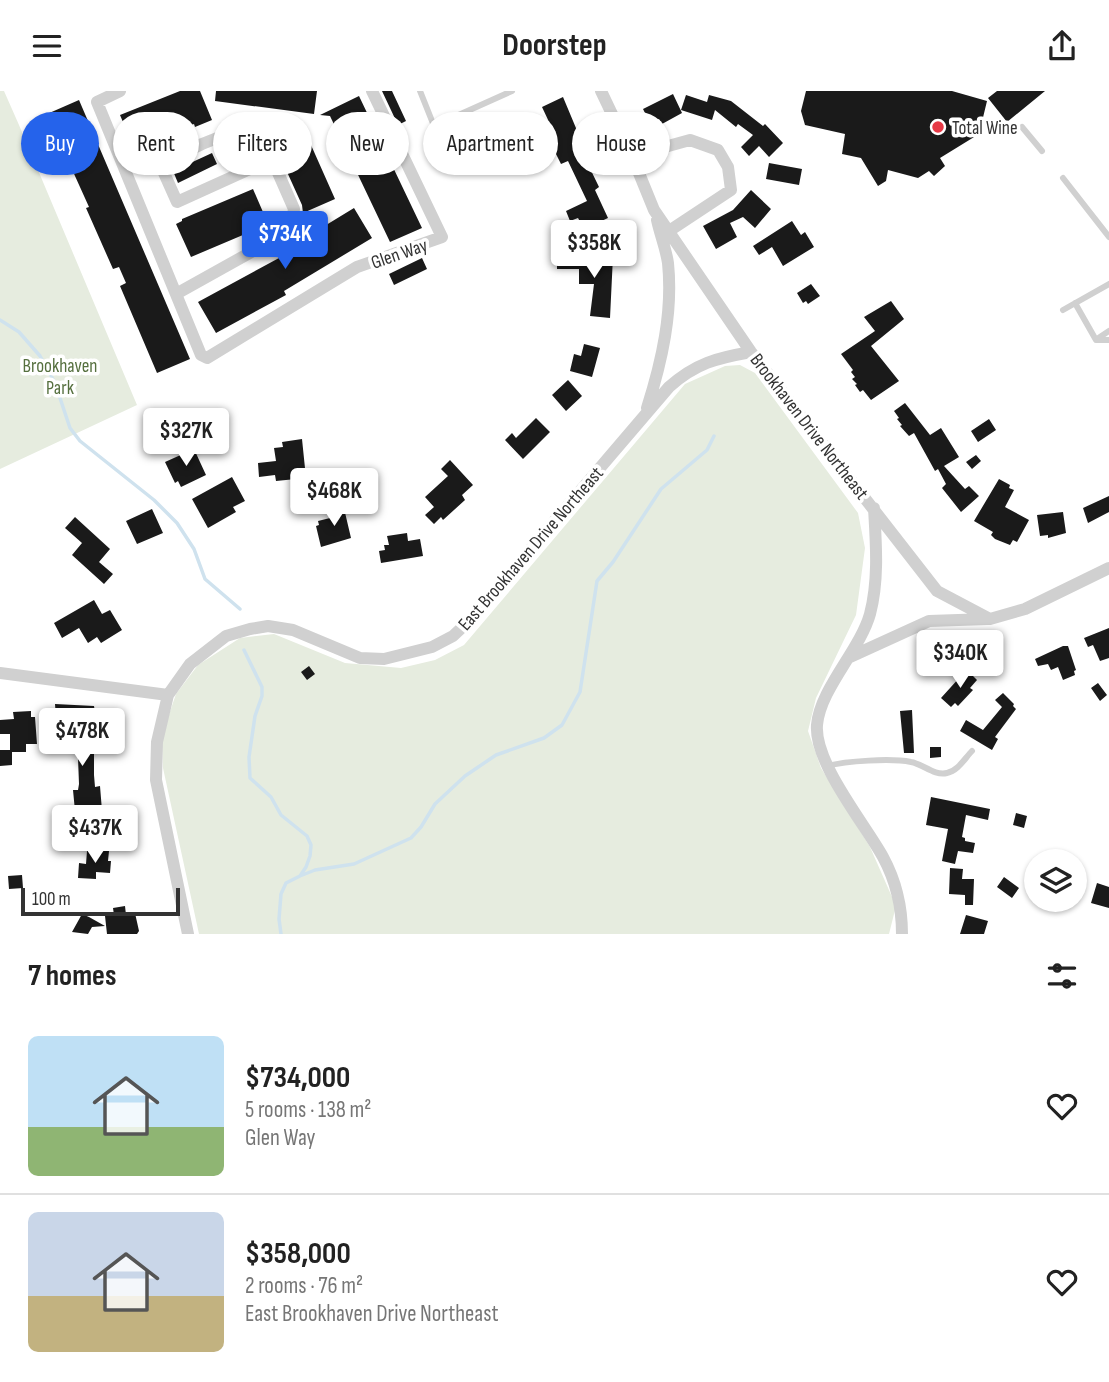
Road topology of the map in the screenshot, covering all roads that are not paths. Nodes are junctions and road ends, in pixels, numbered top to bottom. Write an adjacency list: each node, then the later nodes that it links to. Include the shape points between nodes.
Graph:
1 (120, 91): 18 (street, Glen Way, via 97,102)
2 (372, 91): 18 (street, Glen Way, via 442,237 357,268 206,358)
3 (420, 91): 4 (lane, via 434,126)
4 (512, 91)
5 (601, 91): 6 (street, Brookhaven Drive Northeast)
6 (611, 112)
7 (1022, 127): 9 (lane)
8 (670, 146): 15 (street, via 690,140 718,150 728,167 731,190)
9 (1042, 151)
10 (272, 159): 10 (street, via 259,132 250,125 160,164 177,202)
11 (279, 175): 18 (street, via 294,209 291,226)
12 (640, 175): 14 (street, Brookhaven Drive Northeast)
13 (1063, 178): 16 (lane)
14 (654, 211): 15 (street, Brookhaven Drive Northeast); 25 (street, East Brookhaven Drive Northeast, via 668,260 670,302 658,374)
15 (669, 231): 24 (street, Brookhaven Drive Northeast)
16 (1109, 237)
17 (1109, 284): 19 (lane)
18 (176, 294)
19 (1075, 303): 20 (lane); 22 (lane)
20 (1063, 310)
21 (1109, 331): 22 (lane)
22 (1096, 340): 23 (lane)
23 (1108, 340)
24 (751, 352): 25 (street, East Brookhaven Drive Northeast, via 694,367); 26 (street, Brookhaven Drive Northeast)
25 (646, 412): 31 (street, East Brookhaven Drive Northeast, via 453,636 432,647 384,659 360,658 293,630 250,629 226,636 206,650)
26 (874, 508): 28 (street, Brookhaven Drive Northeast, via 937,591); 29 (street, via 877,561 870,615)
27 (1109, 568): 28 (street, via 1025,609)
28 (990, 619): 29 (street, via 929,621)
29 (850, 657): 33 (street, via 823,703 817,725)
30 (0, 673): 31 (street)
31 (168, 695): 34 (street, East Brookhaven Drive Northeast, via 156,742 156,780)
32 (972, 751): 33 (lane, via 948,773 932,772 908,761)
33 (827, 766): 35 (street, via 884,859 897,891)
34 (188, 934)
35 (902, 934)

